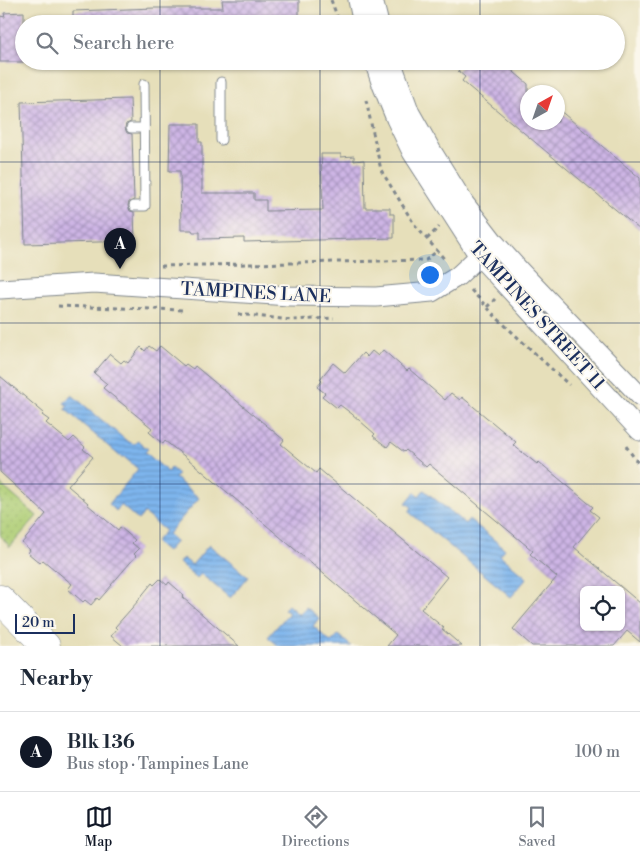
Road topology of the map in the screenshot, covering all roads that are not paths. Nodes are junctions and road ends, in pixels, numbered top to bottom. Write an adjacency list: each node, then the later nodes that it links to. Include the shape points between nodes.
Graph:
1 (358, 0): 3 (street)
2 (372, 0): 4 (street)
3 (361, 15)
4 (376, 15)
5 (377, 70): 14 (street, TAMPINES STREET 11, via 412,152)
6 (393, 70): 13 (street, TAMPINES STREET 11, via 410,113 431,150 464,203)
7 (220, 82): 11 (lane)
8 (144, 84): 10 (lane)
9 (131, 128): 10 (lane)
10 (144, 128): 12 (lane, via 144,206)
11 (221, 140)
12 (134, 206)
13 (494, 242): 14 (street, TAMPINES LANE); 16 (street, TAMPINES STREET 11)
14 (480, 256): 15 (street, TAMPINES LANE, via 458,276 432,292 376,297 270,296 94,283); 17 (street, TAMPINES STREET 11)
15 (0, 289)
16 (640, 396)
17 (640, 431)
18 (0, 600): 21 (highway)
19 (0, 619): 20 (highway)
20 (18, 646)
21 (46, 646)

